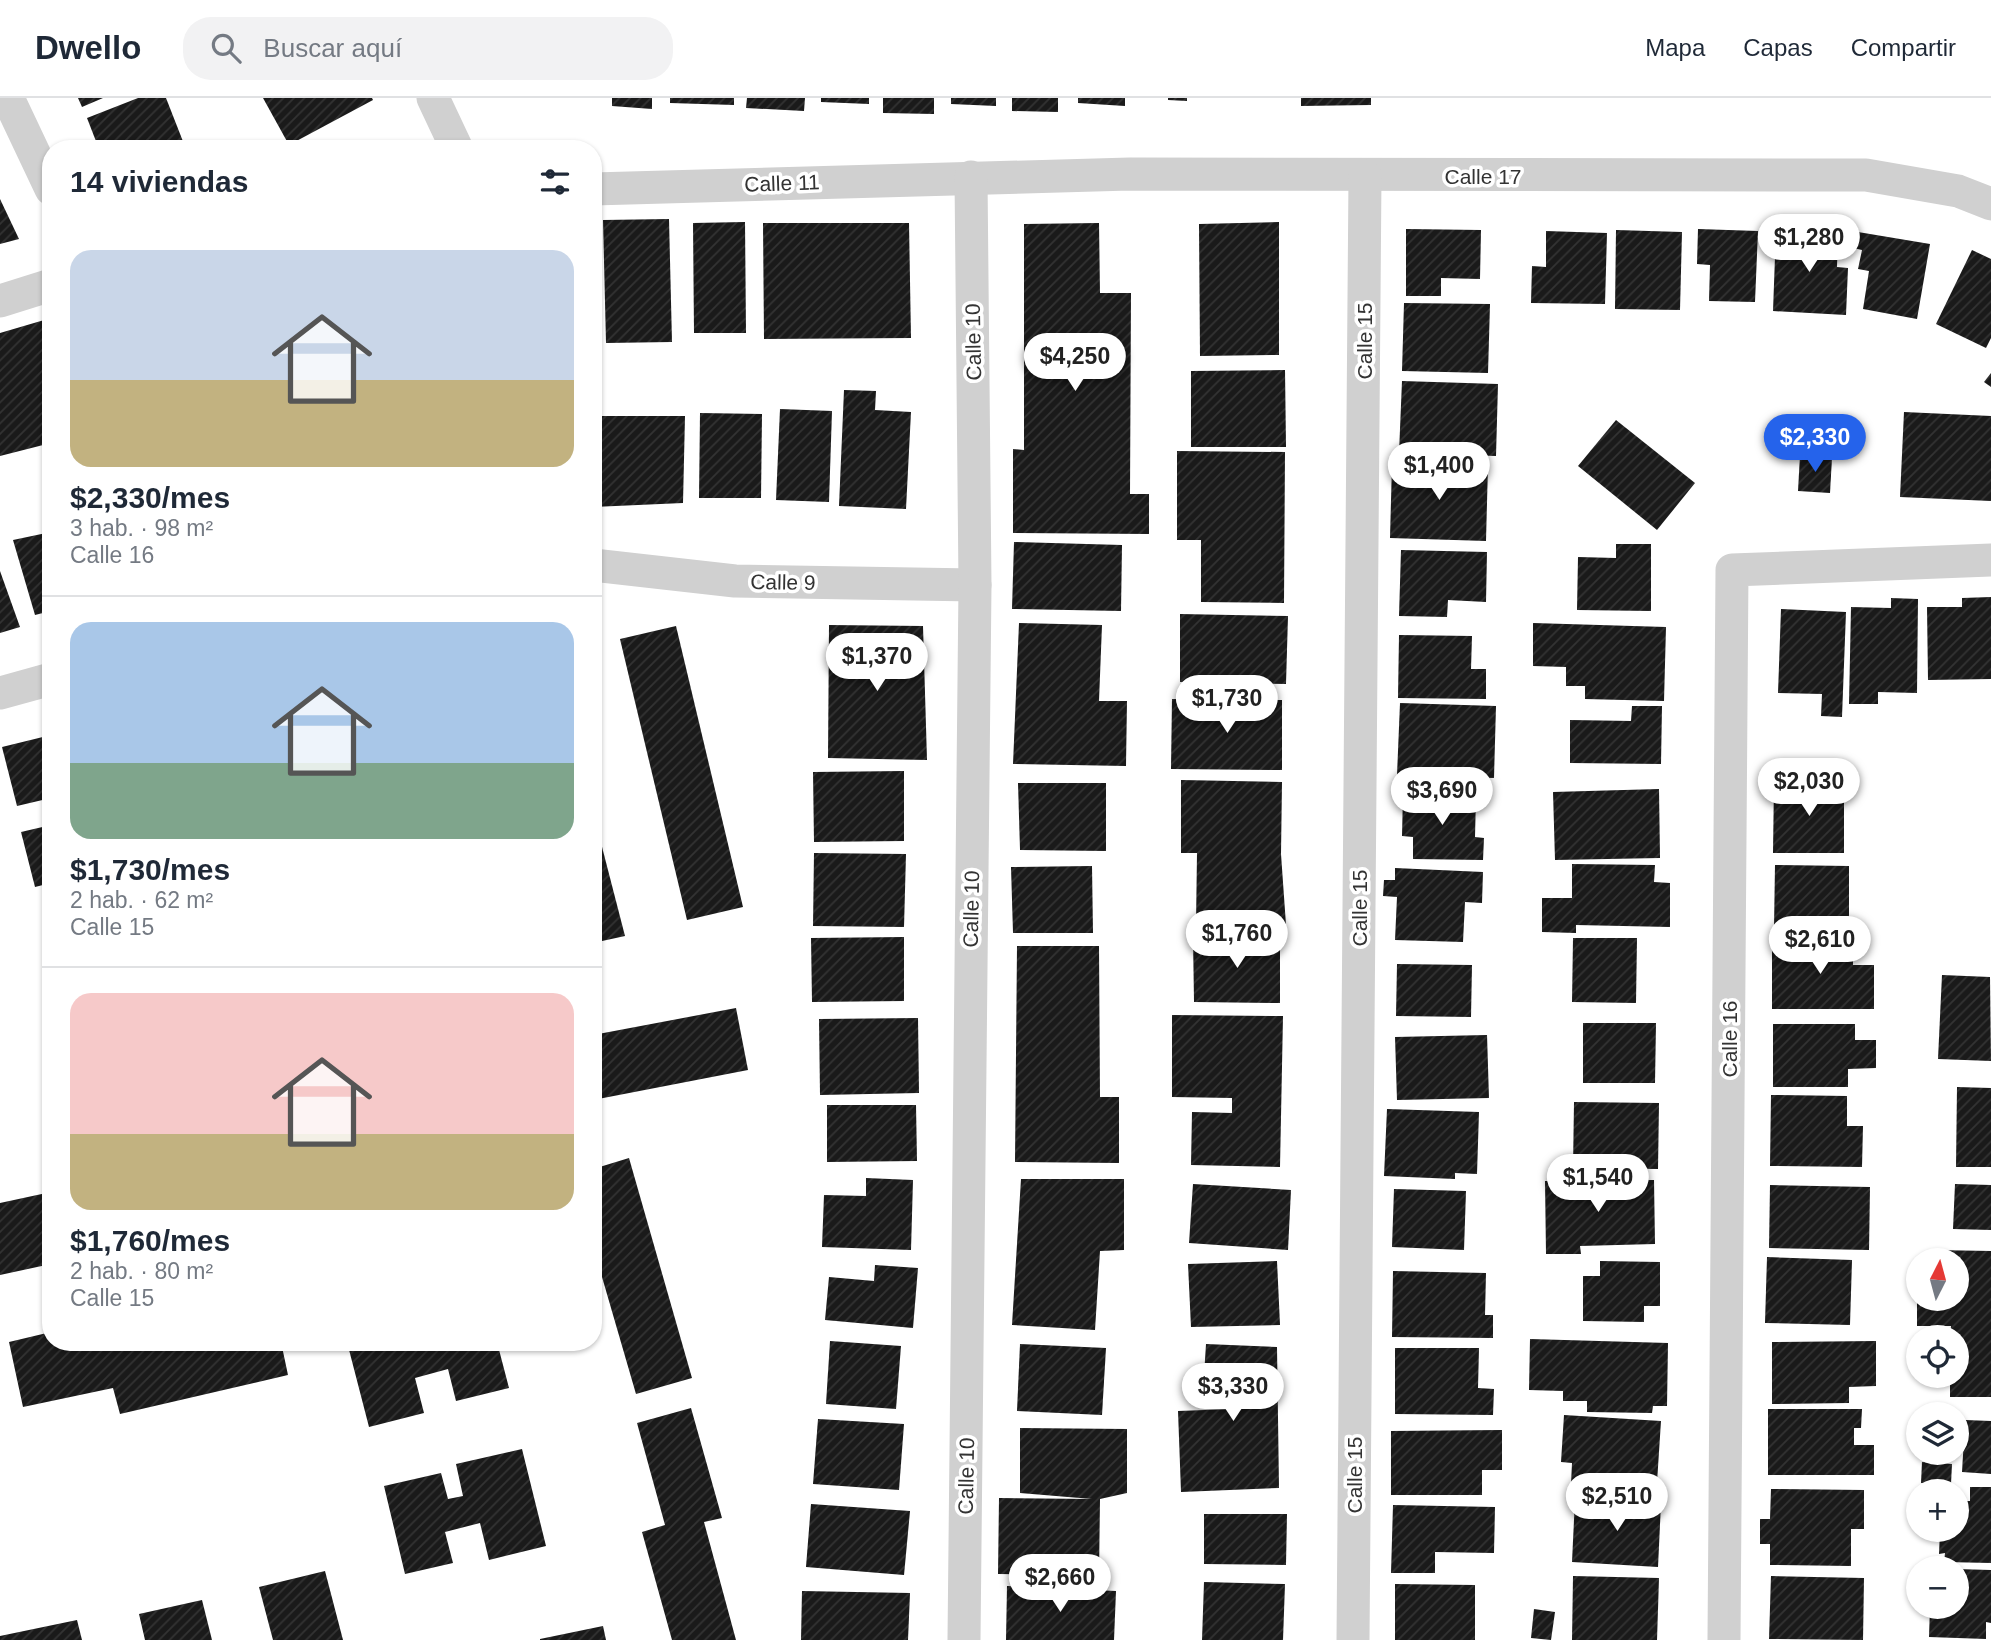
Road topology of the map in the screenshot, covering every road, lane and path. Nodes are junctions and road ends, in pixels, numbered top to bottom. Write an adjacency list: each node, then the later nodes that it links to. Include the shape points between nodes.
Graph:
1 (8, 98): 4 (street)
2 (433, 98): 3 (street)
3 (453, 140)
4 (42, 170)
5 (971, 177): 6 (street, Calle 17); 7 (street, Calle 11); 13 (street, Calle 10)
6 (1365, 177): 8 (street, Calle 17, via 1866,175 1958,191); 17 (street, Calle 15)
7 (602, 189)
8 (1991, 204)
9 (42, 288): 10 (street)
10 (0, 301)
11 (1991, 560): 18 (street, Calle 16, via 1732,570)
12 (602, 566): 13 (street, Calle 9, via 735,581)
13 (975, 585): 16 (street, Calle 10)
14 (42, 681): 15 (street)
15 (0, 693)
16 (964, 1640)
17 (1353, 1640)
18 (1724, 1640)

